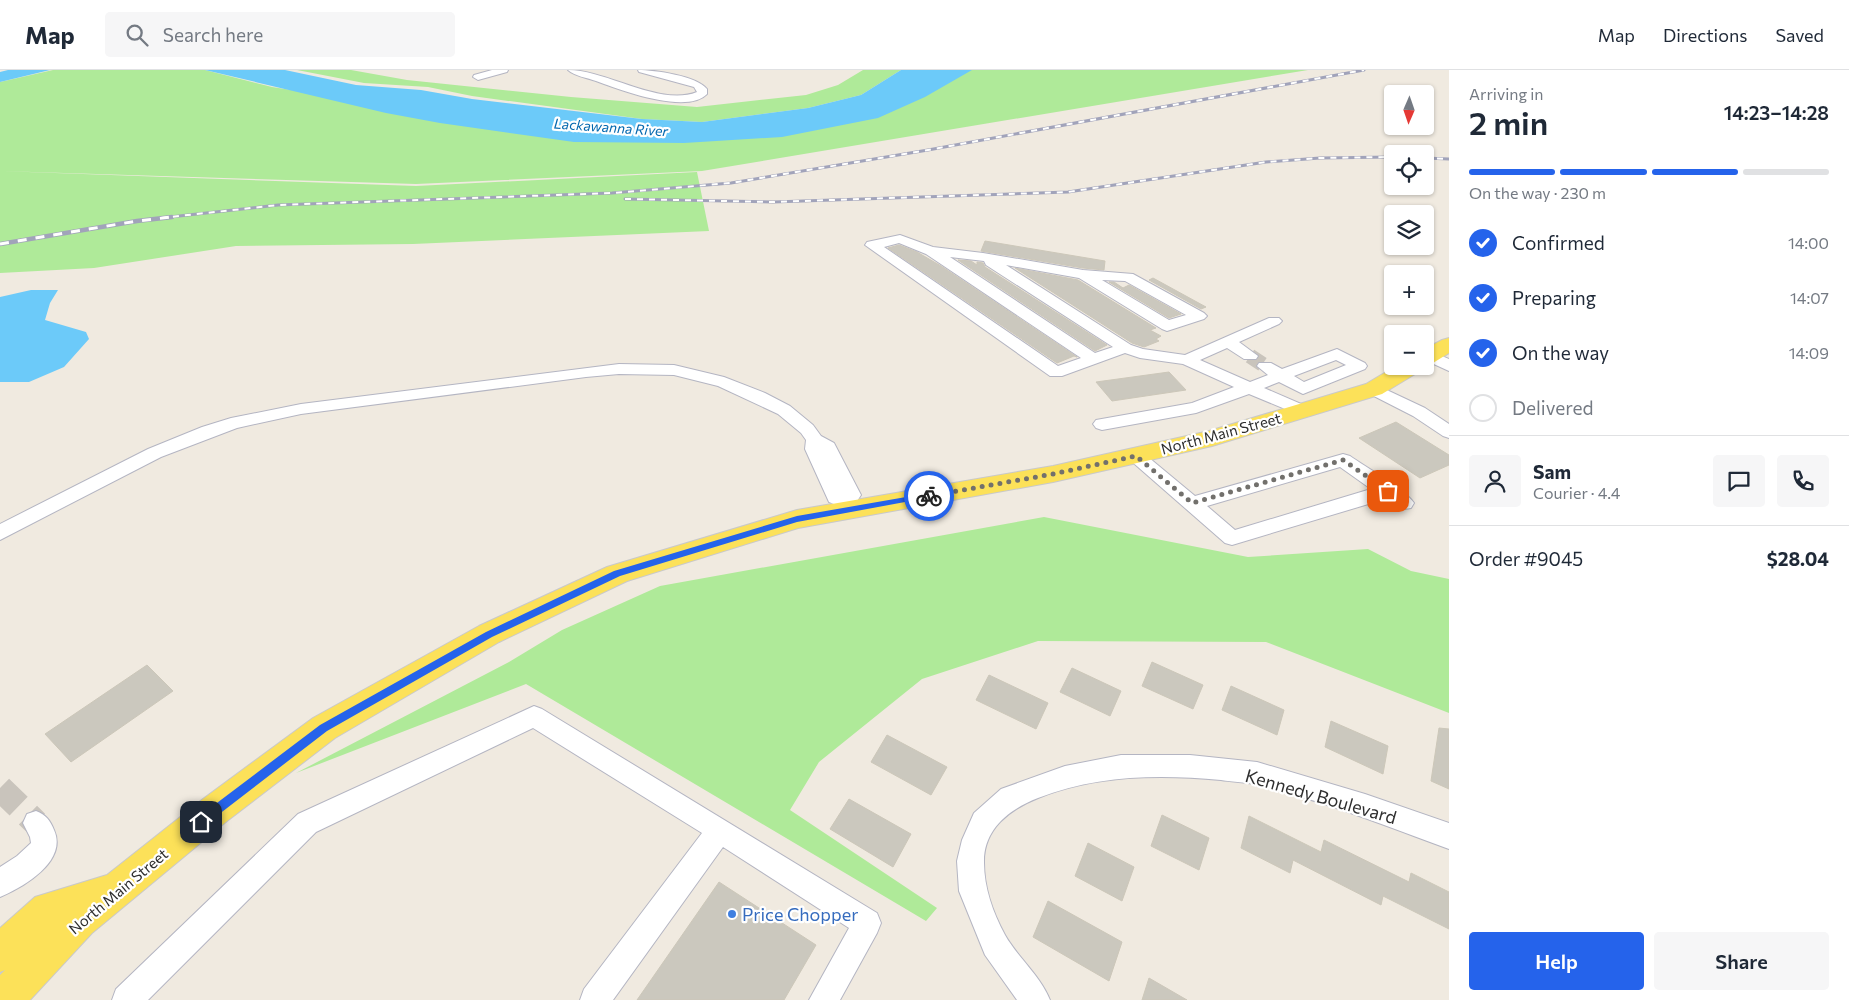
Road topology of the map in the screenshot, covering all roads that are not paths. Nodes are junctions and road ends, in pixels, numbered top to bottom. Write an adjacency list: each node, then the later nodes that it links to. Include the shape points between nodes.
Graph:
1 (503, 70): 4 (street)
2 (573, 70): 3 (street, via 674,100 702,94 698,86)
3 (644, 70)
4 (478, 77)
5 (931, 251): 6 (street); 14 (street); 14 (street, via 900,239 872,245 1056,372)
6 (983, 257): 7 (street); 11 (street)
7 (1083, 274): 7 (street, via 1128,277 1199,316 1167,326)
8 (1274, 321): 9 (street)
9 (1228, 342): 13 (street); 15 (street)
10 (1449, 344): 12 (main road, North Main Street)
11 (1125, 348): 14 (street); 15 (street)
12 (1434, 353)
13 (1250, 356)
14 (1093, 359)
15 (1187, 360): 22 (street)
16 (1434, 363): 17 (street)
17 (1449, 366)
18 (1302, 367): 19 (street); 21 (street); 21 (street, via 1337,354 1359,366)
19 (1272, 371): 21 (street, via 1303,389); 22 (street)
20 (1397, 375): 23 (main road, North Main Street)
21 (1323, 381)
22 (1249, 387): 24 (street); 25 (street, via 1196,408)
23 (1374, 389): 24 (main road, North Main Street); 26 (street)
24 (1302, 410): 27 (main road, North Main Street, via 1212,438)
25 (1102, 424)
26 (1449, 432)
27 (1136, 456): 29 (street); 31 (main road, North Main Street, via 1053,474)
28 (1388, 491): 29 (street, via 1343,460); 29 (street, via 1232,538); 30 (street)
29 (1192, 503)
30 (1404, 503)
31 (848, 506): 32 (street, via 836,497 814,449 815,440 784,410 724,382 674,370 619,369 301,410 210,430 143,459); 37 (main road, North Main Street, via 617,574 489,634 324,728)
32 (0, 533)
33 (36, 823): 36 (street, via 44,835 42,851)
34 (720, 830): 40 (street, via 534,716 307,823); 41 (street); 42 (street, via 868,923)
35 (1449, 836): 43 (street, Kennedy Boulevard, via 1366,806 1257,773 1190,766 1121,766 1065,777 1010,797 983,822 975,840 970,861 973,891 995,945)
36 (0, 883)
37 (118, 888): 38 (main road, via 48,910); 39 (main road, North Main Street, via 80,920)
38 (0, 954)
39 (3, 1000)
40 (127, 1000)
41 (595, 1000)
42 (824, 1000)
43 (1035, 1000)

